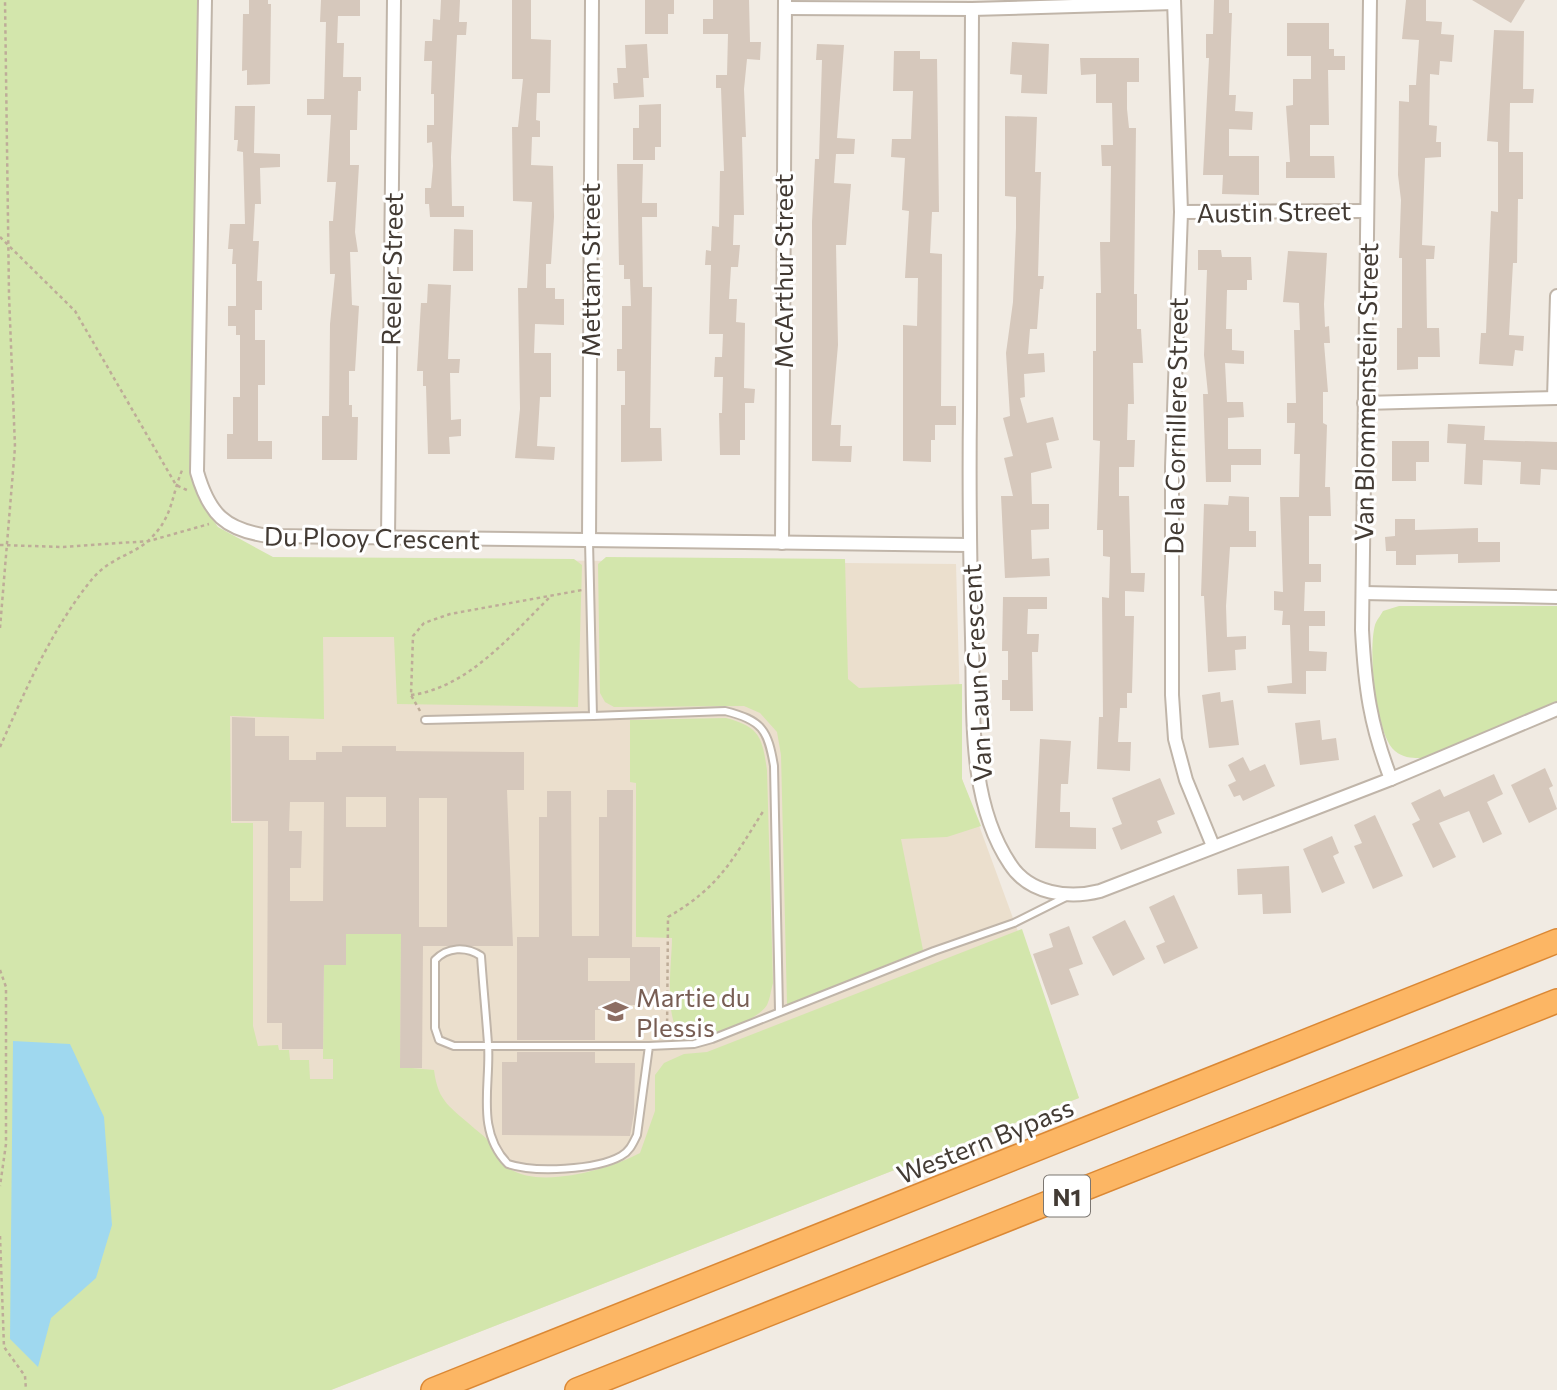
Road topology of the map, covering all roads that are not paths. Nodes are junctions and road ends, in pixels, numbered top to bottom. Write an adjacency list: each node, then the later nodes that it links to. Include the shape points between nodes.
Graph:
1 (205, 0): 14 (street, Du Plooy Crescent, via 197,472 204,498 222,519 246,533)
2 (394, 0): 14 (street, Reeler Street)
3 (592, 0): 15 (street, Mettam Street)
4 (1370, 0): 9 (street, Van Blommenstein Street)
5 (1174, 1): 8 (street); 10 (street, De la Cornillere Street)
6 (785, 4): 7 (street); 16 (street, McArthur Street)
7 (894, 4): 8 (street)
8 (972, 4): 17 (street, Van Laun Crescent)
9 (1367, 211): 10 (street, Austin Street); 13 (street, Van Blommenstein Street)
10 (1181, 212): 24 (street, De la Cornillere Street, via 1172,467 1172,695 1175,738 1186,780)
11 (1557, 296): 12 (street)
12 (1555, 398): 13 (street)
13 (1364, 403): 18 (street, Van Blommenstein Street)
14 (388, 538): 15 (street, Du Plooy Crescent)
15 (589, 541): 16 (street, Du Plooy Crescent); 21 (lane)
16 (782, 543): 17 (street, Du Plooy Crescent)
17 (969, 545): 25 (street, Van Laun Crescent, via 975,744 985,807 1011,867 1033,885)
18 (1363, 593): 19 (street); 23 (street, Van Blommenstein Street, via 1368,707)
19 (1557, 597)
20 (1557, 709): 23 (street)
21 (593, 716): 22 (lane); 28 (lane, via 725,711 747,716 769,740 775,792)
22 (425, 720)
23 (1391, 779): 24 (street)
24 (1213, 846): 25 (street, via 1100,891)
25 (1068, 897): 28 (lane, via 1014,923)
26 (1557, 941): 31 (highway, Western Bypass / N1)
27 (1557, 1001): 32 (highway, N1)
28 (779, 1011): 30 (lane, via 712,1039)
29 (488, 1045): 29 (lane, via 481,956 472,951 442,952 435,960 439,1040 454,1046); 30 (lane); 30 (lane, via 486,1107 494,1144 508,1164 536,1168 591,1166 631,1148 640,1122)
30 (649, 1046)
31 (433, 1390)
32 (577, 1390)

